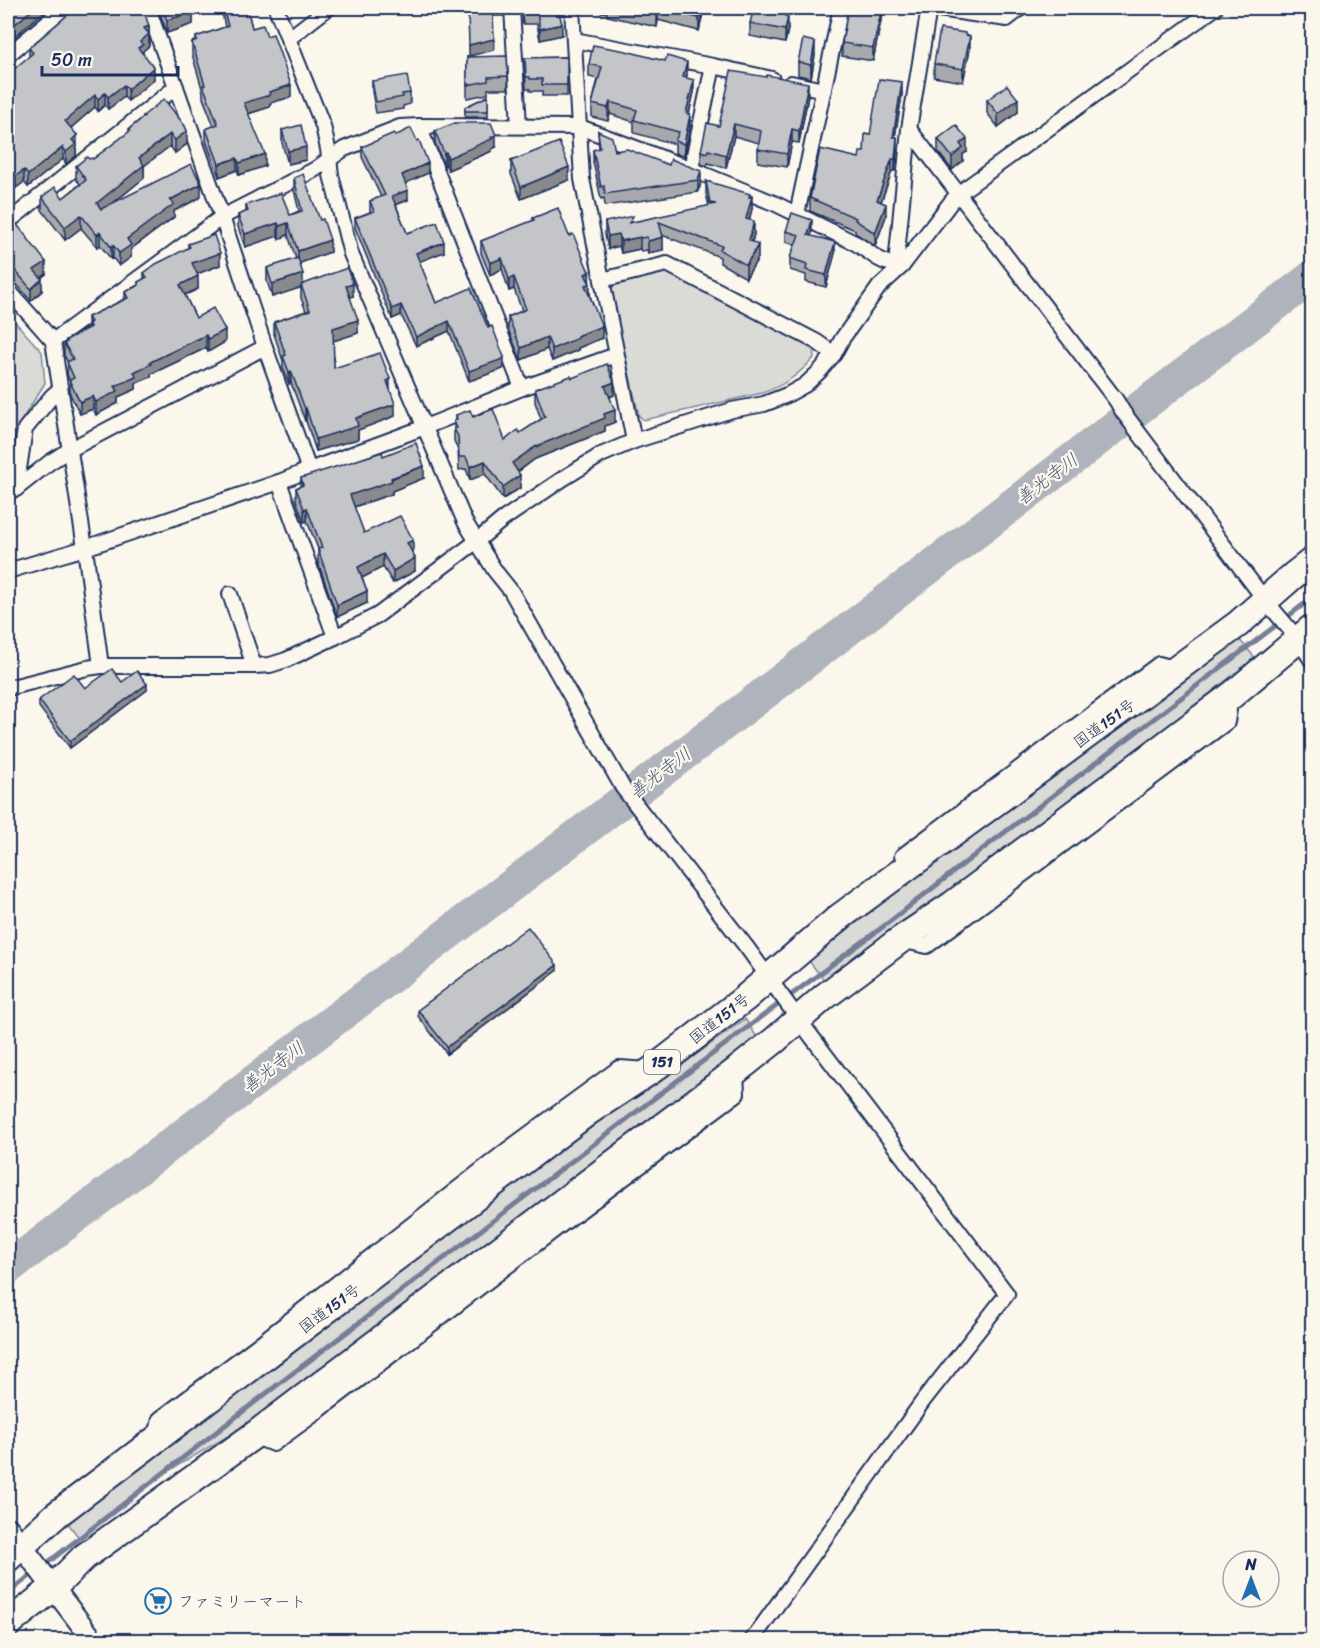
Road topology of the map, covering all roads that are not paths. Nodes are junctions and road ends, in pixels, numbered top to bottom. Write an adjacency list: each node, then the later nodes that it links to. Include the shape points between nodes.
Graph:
1 (64, 8): 13 (street)
2 (148, 8): 15 (street)
3 (276, 8): 11 (street)
4 (328, 8): 11 (street)
5 (512, 8): 18 (street)
6 (572, 8): 12 (street)
7 (841, 8): 16 (street)
8 (931, 8): 9 (street, via 1007,20); 20 (street)
9 (1021, 8)
10 (1210, 9): 23 (street)
11 (288, 39): 21 (street, via 323,126)
12 (574, 40): 14 (street); 19 (street)
13 (8, 55)
14 (713, 66): 16 (street); 22 (street)
15 (176, 87): 25 (street); 26 (street)
16 (824, 90): 24 (street)
17 (419, 126): 18 (street); 21 (street, via 400,127); 34 (street)
18 (519, 126): 19 (street)
19 (580, 127): 22 (street); 28 (street, via 582,179)
20 (909, 129): 23 (street); 27 (street, via 897,254)
21 (329, 159): 25 (street); 36 (street, via 351,254)
22 (691, 169): 24 (street)
23 (959, 193): 27 (street); 47 (street)
24 (797, 214): 27 (street, via 885,262)
25 (222, 217): 30 (street); 31 (street)
26 (8, 222)
27 (902, 266): 32 (street, via 879,287)
28 (602, 280): 32 (street, via 667,264); 33 (street)
29 (8, 290): 30 (street)
30 (53, 341): 35 (street)
31 (265, 347): 38 (street); 39 (street)
32 (834, 354): 37 (street, via 806,385 787,395)
33 (616, 355): 34 (street); 37 (street)
34 (522, 388): 36 (street)
35 (60, 389): 38 (street); 41 (street, via 25,429)
36 (425, 428): 39 (street); 42 (street)
37 (634, 441): 42 (street, via 601,455 564,478)
38 (69, 450): 41 (street); 43 (street)
39 (309, 470): 40 (street)
40 (279, 482): 43 (street); 49 (street)
41 (12, 490)
42 (477, 541): 49 (street, via 378,615); 54 (street, via 511,591 623,788)
43 (85, 548): 45 (street); 51 (street)
44 (1312, 561): 47 (highway, 国道151号 / 151)
45 (8, 571)
46 (230, 594): 52 (street)
47 (1265, 600): 48 (street); 54 (highway, 国道151号 / 151, via 1238,624 841,916)
48 (1305, 634): 50 (street); 55 (highway, 国道151号 / 151, via 1232,695 824,997)
49 (335, 637): 52 (street, via 286,660)
50 (1312, 661)
51 (101, 666): 52 (street); 53 (street)
52 (254, 666)
53 (8, 688)
54 (768, 978): 55 (street); 56 (highway, 国道151号 / 151, via 652,1070 588,1112 56,1515)
55 (799, 1020): 56 (highway, 国道151号 / 151, via 253,1436 84,1557); 59 (street, via 1007,1294 923,1401)
56 (28, 1560): 57 (highway, 国道151号 / 151); 58 (main road)
57 (8, 1624)
58 (93, 1641)
59 (752, 1641)

